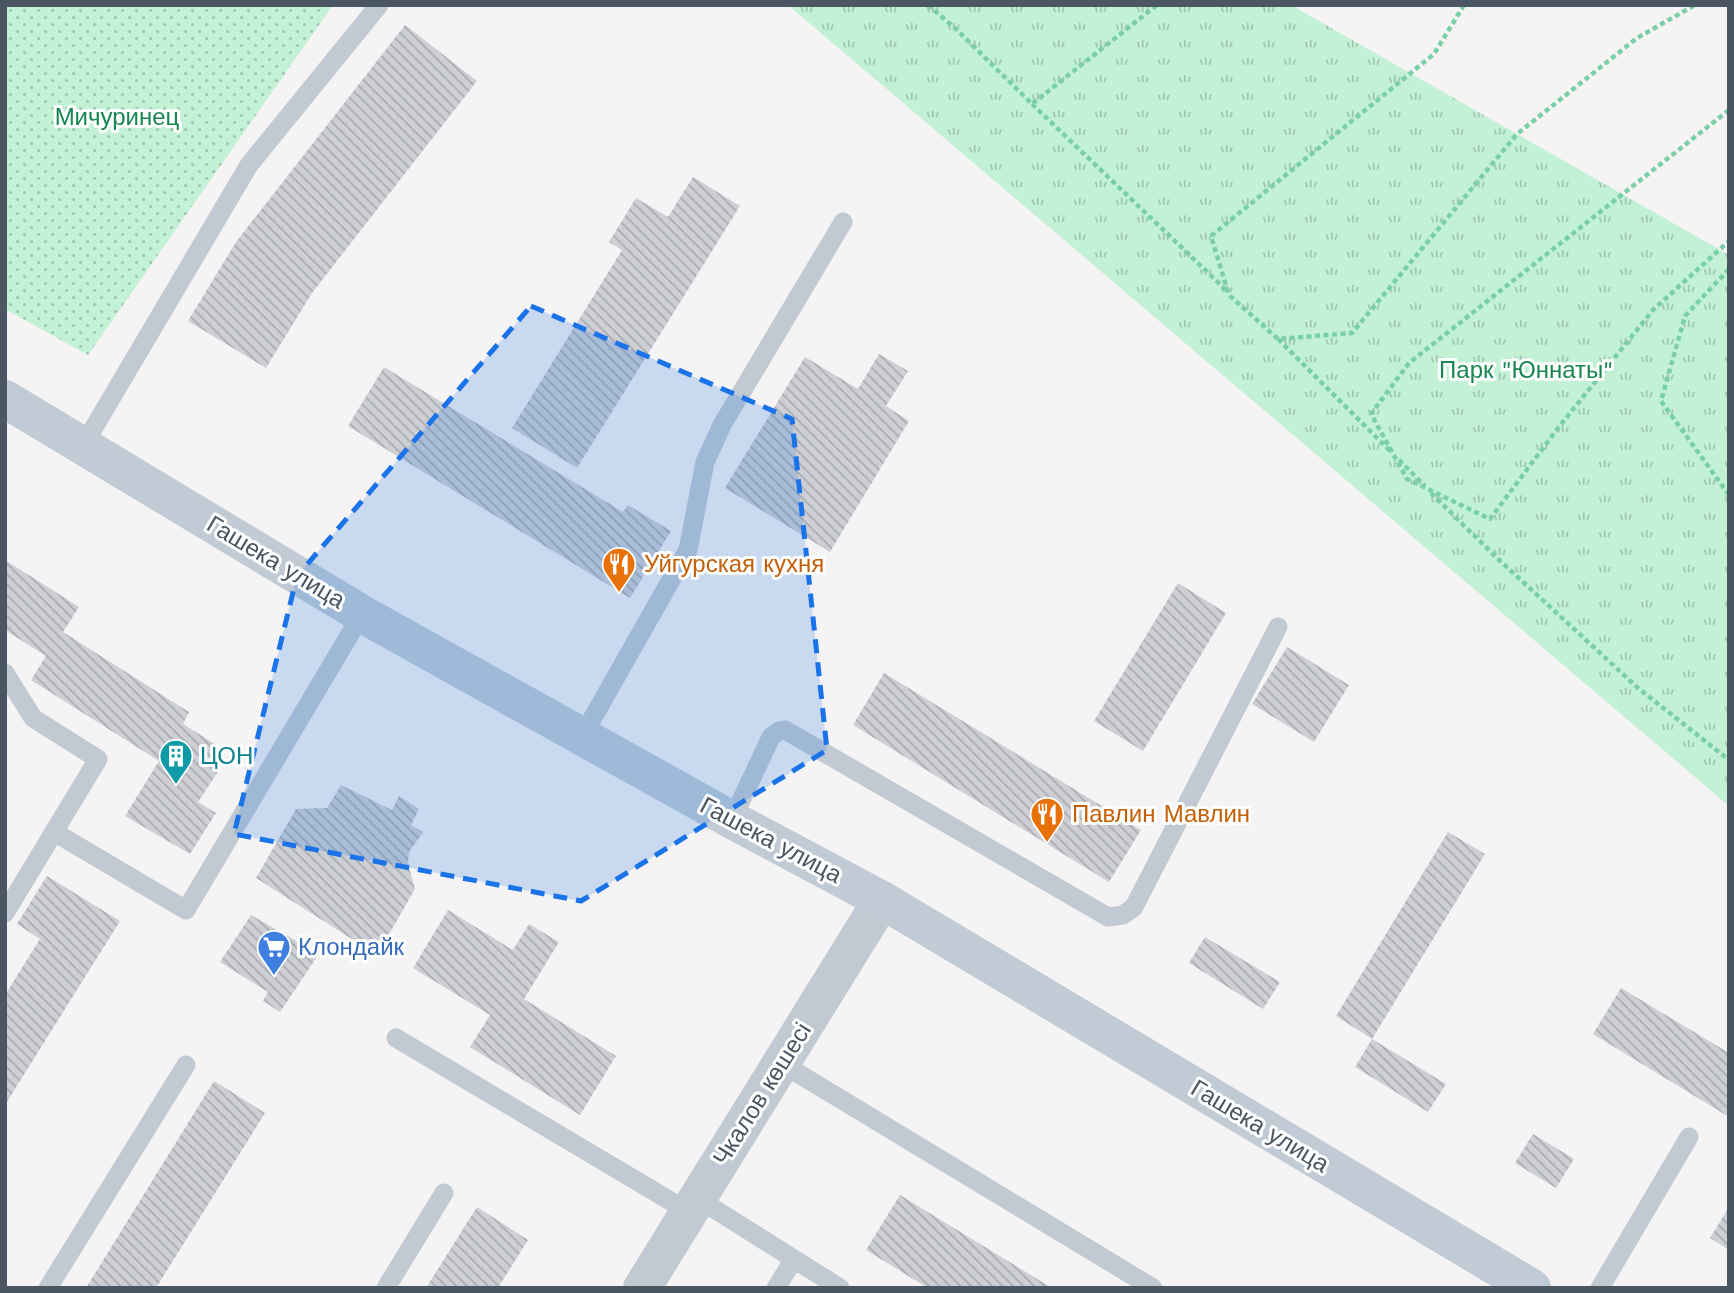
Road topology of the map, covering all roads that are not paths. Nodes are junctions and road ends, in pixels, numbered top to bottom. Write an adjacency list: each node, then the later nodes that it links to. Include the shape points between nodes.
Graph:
1 (379, 5): 4 (lane, via 249,165)
2 (843, 222): 8 (lane, via 722,425 705,462 688,550)
3 (5, 399): 4 (main road, Гашека улица)
4 (83, 446): 5 (main road, Гашека улица)
5 (362, 614): 8 (main road, Гашека улица); 10 (lane, via 186,910)
6 (1278, 627): 9 (lane, via 1134,907 1123,915 1108,917 785,730 771,737)
7 (5, 673): 10 (lane, via 33,718 98,759)
8 (583, 735): 9 (main road, Гашека улица)
9 (732, 820): 11 (main road, Гашека улица)
10 (54, 832): 12 (lane)
11 (882, 900): 14 (street, Чкалов көшесі); 26 (main road, Гашека улица)
12 (5, 913)
13 (396, 1038): 18 (lane)
14 (781, 1063): 18 (street, Чкалов көшесі); 25 (lane)
15 (186, 1065): 20 (lane)
16 (1689, 1137): 27 (lane)
17 (444, 1194): 21 (lane)
18 (693, 1205): 19 (lane); 22 (street, Чкалов көшесі)
19 (794, 1259): 23 (lane); 24 (lane)
20 (48, 1288)
21 (386, 1288)
22 (642, 1288)
23 (776, 1288)
24 (840, 1288)
25 (1153, 1288)
26 (1532, 1288)
27 (1600, 1288)

